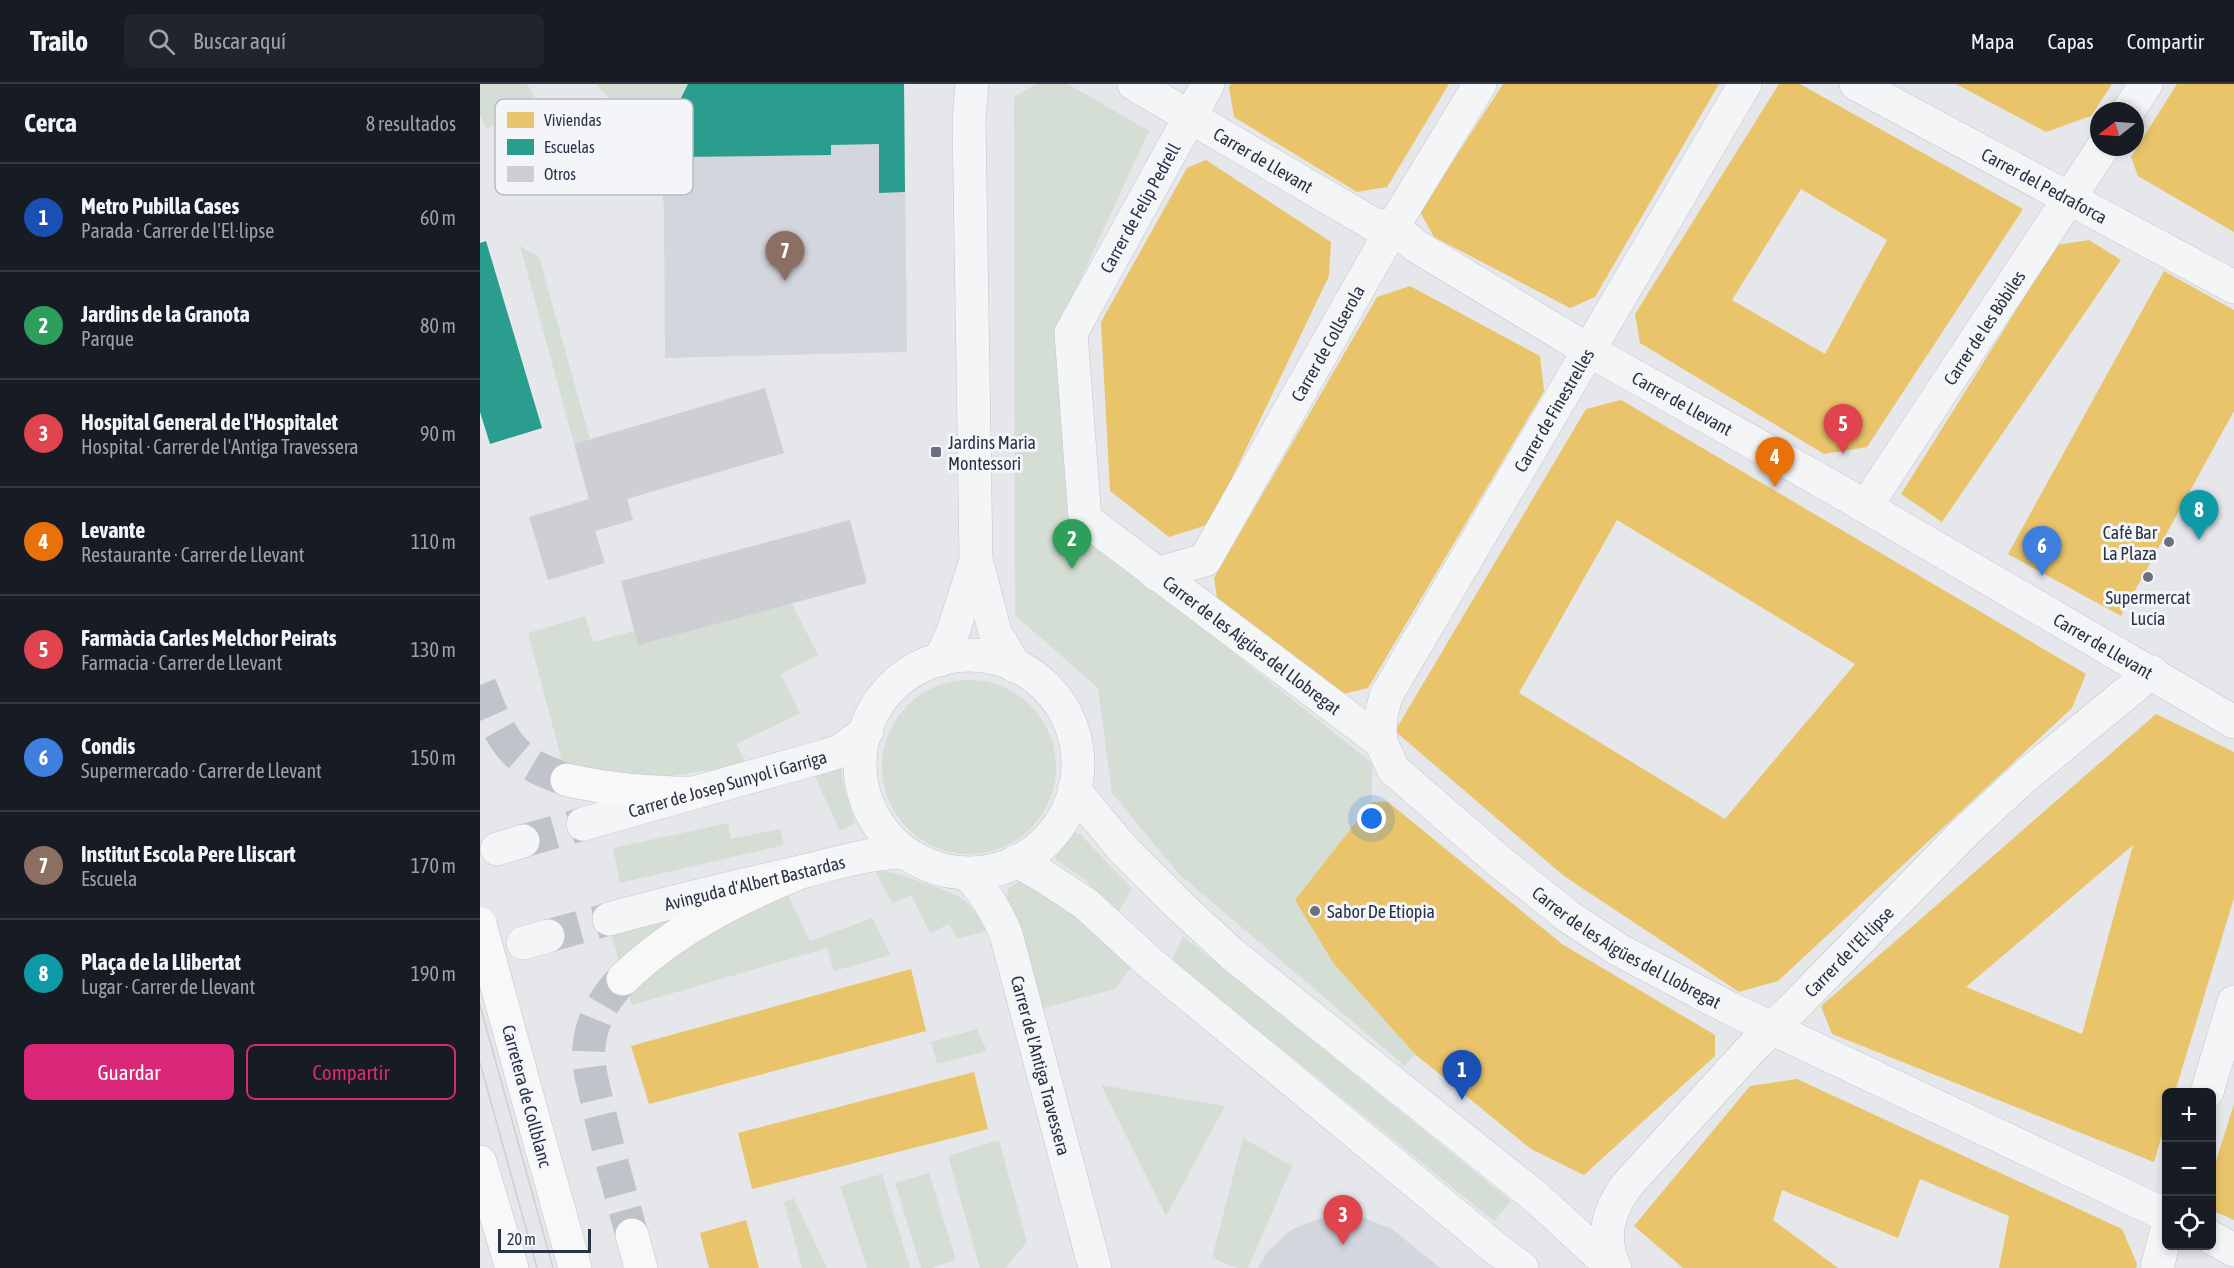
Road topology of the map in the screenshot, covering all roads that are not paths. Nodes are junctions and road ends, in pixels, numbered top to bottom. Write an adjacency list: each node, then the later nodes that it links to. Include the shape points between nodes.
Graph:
1 (965, 84): 12 (street)
2 (972, 84): 12 (street)
3 (986, 84): 12 (street)
4 (1134, 84): 11 (street, Carrer de Llevant)
5 (1208, 84): 11 (street, Carrer de Felip Pedrell)
6 (1480, 84): 15 (street, Carrer de Collserola)
7 (1745, 84): 18 (street, Carrer de Finestrelles)
8 (1856, 84): 14 (street, Carrer del Pedraforca)
9 (2146, 84): 10 (street)
10 (2134, 102)
11 (1190, 117): 15 (street, Carrer de Llevant, via 1373,224); 17 (street, Carrer de Felip Pedrell)
12 (969, 118): 20 (street)
13 (2097, 156): 14 (street, Carrer de les Bòbiles)
14 (2069, 198): 16 (street, Carrer del Pedraforca); 19 (street, Carrer de les Bòbiles)
15 (1394, 228): 18 (street, Carrer de Llevant, via 1416,246); 21 (street, Carrer de Collserola, via 1205,560)
16 (2234, 287)
17 (1071, 333): 21 (street, Carrer de les Aigües del Llobregat, via 1085,519)
18 (1588, 350): 19 (street, Carrer de Llevant); 27 (street, Carrer de Finestrelles, via 1387,694 1381,712)
19 (1866, 506): 24 (street, Carrer de Llevant)
20 (976, 560): 22 (street); 23 (street, via 995,632)
21 (1156, 574): 27 (street, Carrer de les Aigües del Llobregat)
22 (940, 660): 23 (street, via 979,656); 26 (street, via 903,679 877,709)
23 (1015, 666): 29 (street, via 1042,682 1063,705 1076,742)
24 (2152, 672): 25 (street, Carrer de Llevant); 40 (street, Carrer de l'El·lipse, via 2023,777)
25 (2234, 722)
26 (867, 731): 30 (street, Carrer de Josep Sunyol i Garriga, via 840,751); 32 (street, via 861,761 864,794 878,825)
27 (1381, 742): 40 (street, Carrer de les Aigües del Llobregat, via 1393,769 1569,917 1619,950)
28 (567, 780): 30 (main road, via 645,792)
29 (1074, 790): 33 (street, via 1054,831); 53 (street, via 1122,848 1232,954 1536,1197)
30 (692, 793): 31 (street, Carrer de Josep Sunyol i Garriga)
31 (583, 824)
32 (902, 852): 34 (street, Avinguda d'Albert Bastardas, via 879,853); 35 (street, via 930,866)
33 (1017, 861): 35 (street); 52 (street, via 1086,904 1149,962)
34 (804, 871): 36 (street, Avinguda d'Albert Bastardas); 38 (main road, via 750,892 708,915 656,949)
35 (968, 874): 51 (street, Carrer de l'Antiga Travessera, via 981,887 1006,933)
36 (609, 919)
37 (480, 924): 49 (main road, Carretera de Collblanc, bridge)
38 (623, 979)
39 (2234, 1002): 41 (street)
40 (1772, 1028): 43 (street, Carrer de les Aigües del Llobregat); 53 (street, Carrer de l'El·lipse, via 1616,1200 1606,1242)
41 (2208, 1088)
42 (480, 1162): 48 (main road)
43 (2162, 1213)
44 (632, 1235): 50 (main road)
45 (2216, 1241): 47 (street)
46 (2162, 1249): 54 (street)
47 (2234, 1250)
48 (512, 1268)
49 (575, 1268)
50 (641, 1268)
51 (1095, 1268)
52 (1522, 1268)
53 (1614, 1268)
54 (2157, 1268)

